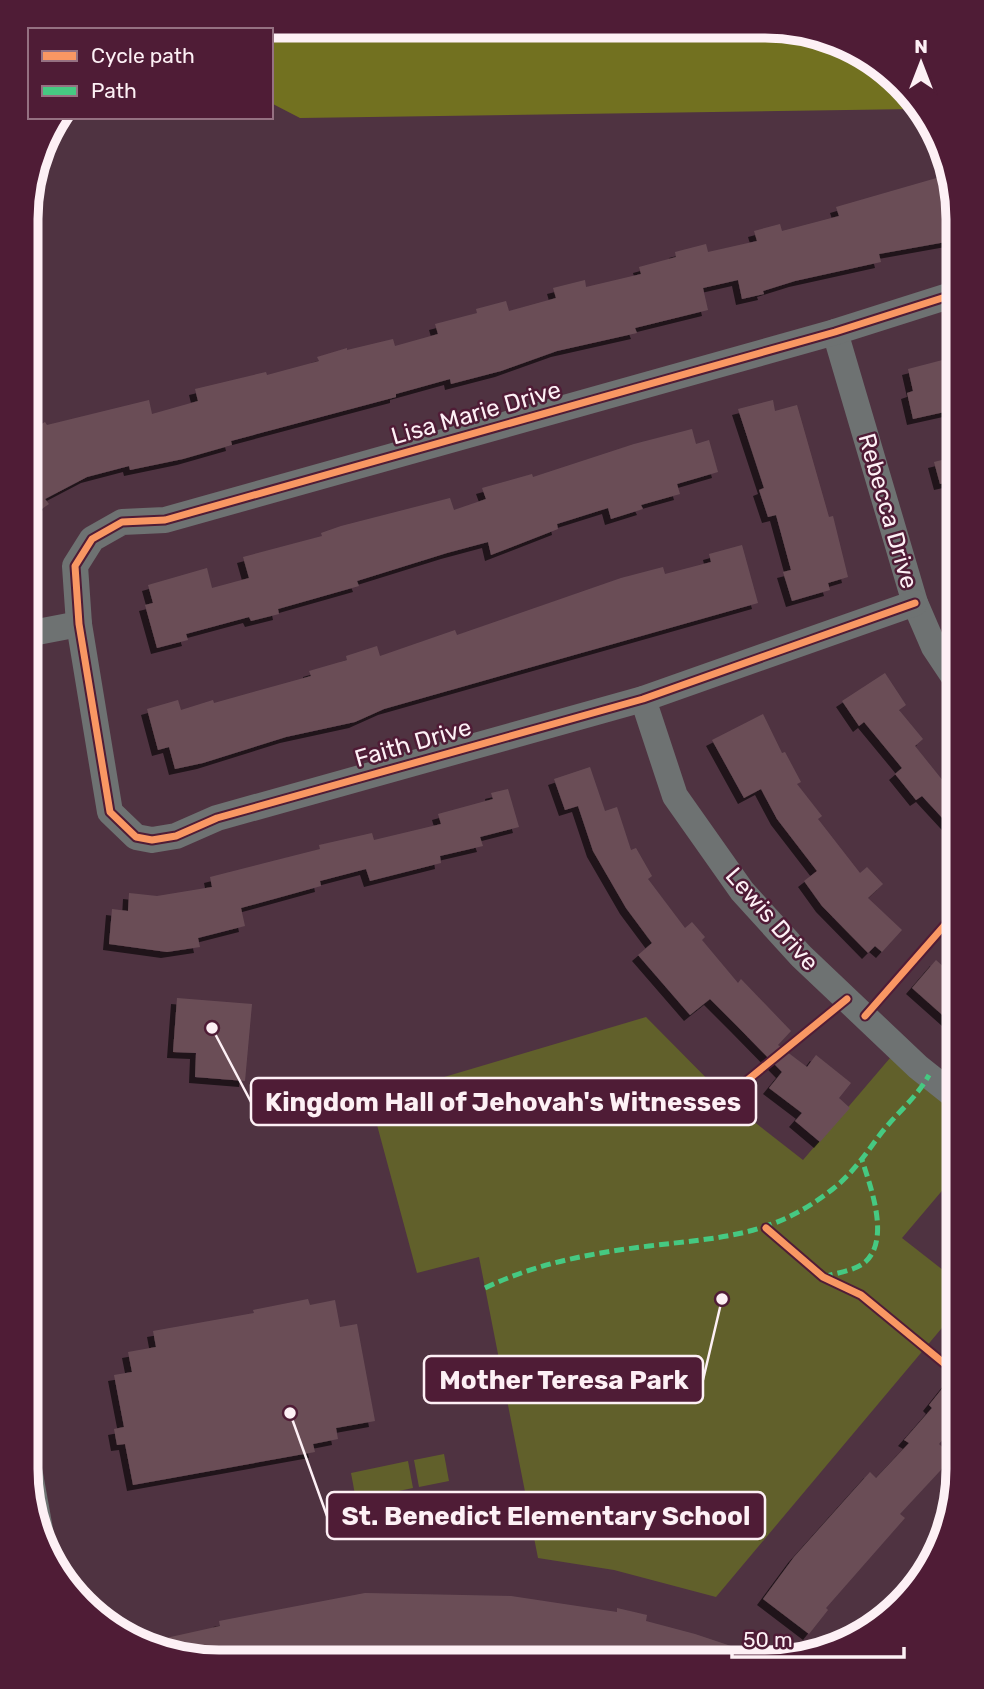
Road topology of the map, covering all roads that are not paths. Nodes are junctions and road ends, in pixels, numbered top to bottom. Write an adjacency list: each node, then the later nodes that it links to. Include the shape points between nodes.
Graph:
1 (946, 297): 2 (street, Lisa Marie Drive)
2 (835, 332): 3 (street, Rebecca Drive); 4 (street, Lisa Marie Drive, via 165,520 122,522 92,539 75,566)
3 (915, 603): 6 (street, Rebecca Drive); 7 (street, Faith Drive)
4 (79, 624): 5 (street); 7 (street, Faith Drive, via 110,812 136,837 152,840)
5 (38, 632)
6 (946, 664)
7 (643, 699): 8 (street, Lewis Drive, via 675,796 743,891 801,956)
8 (945, 1089)

